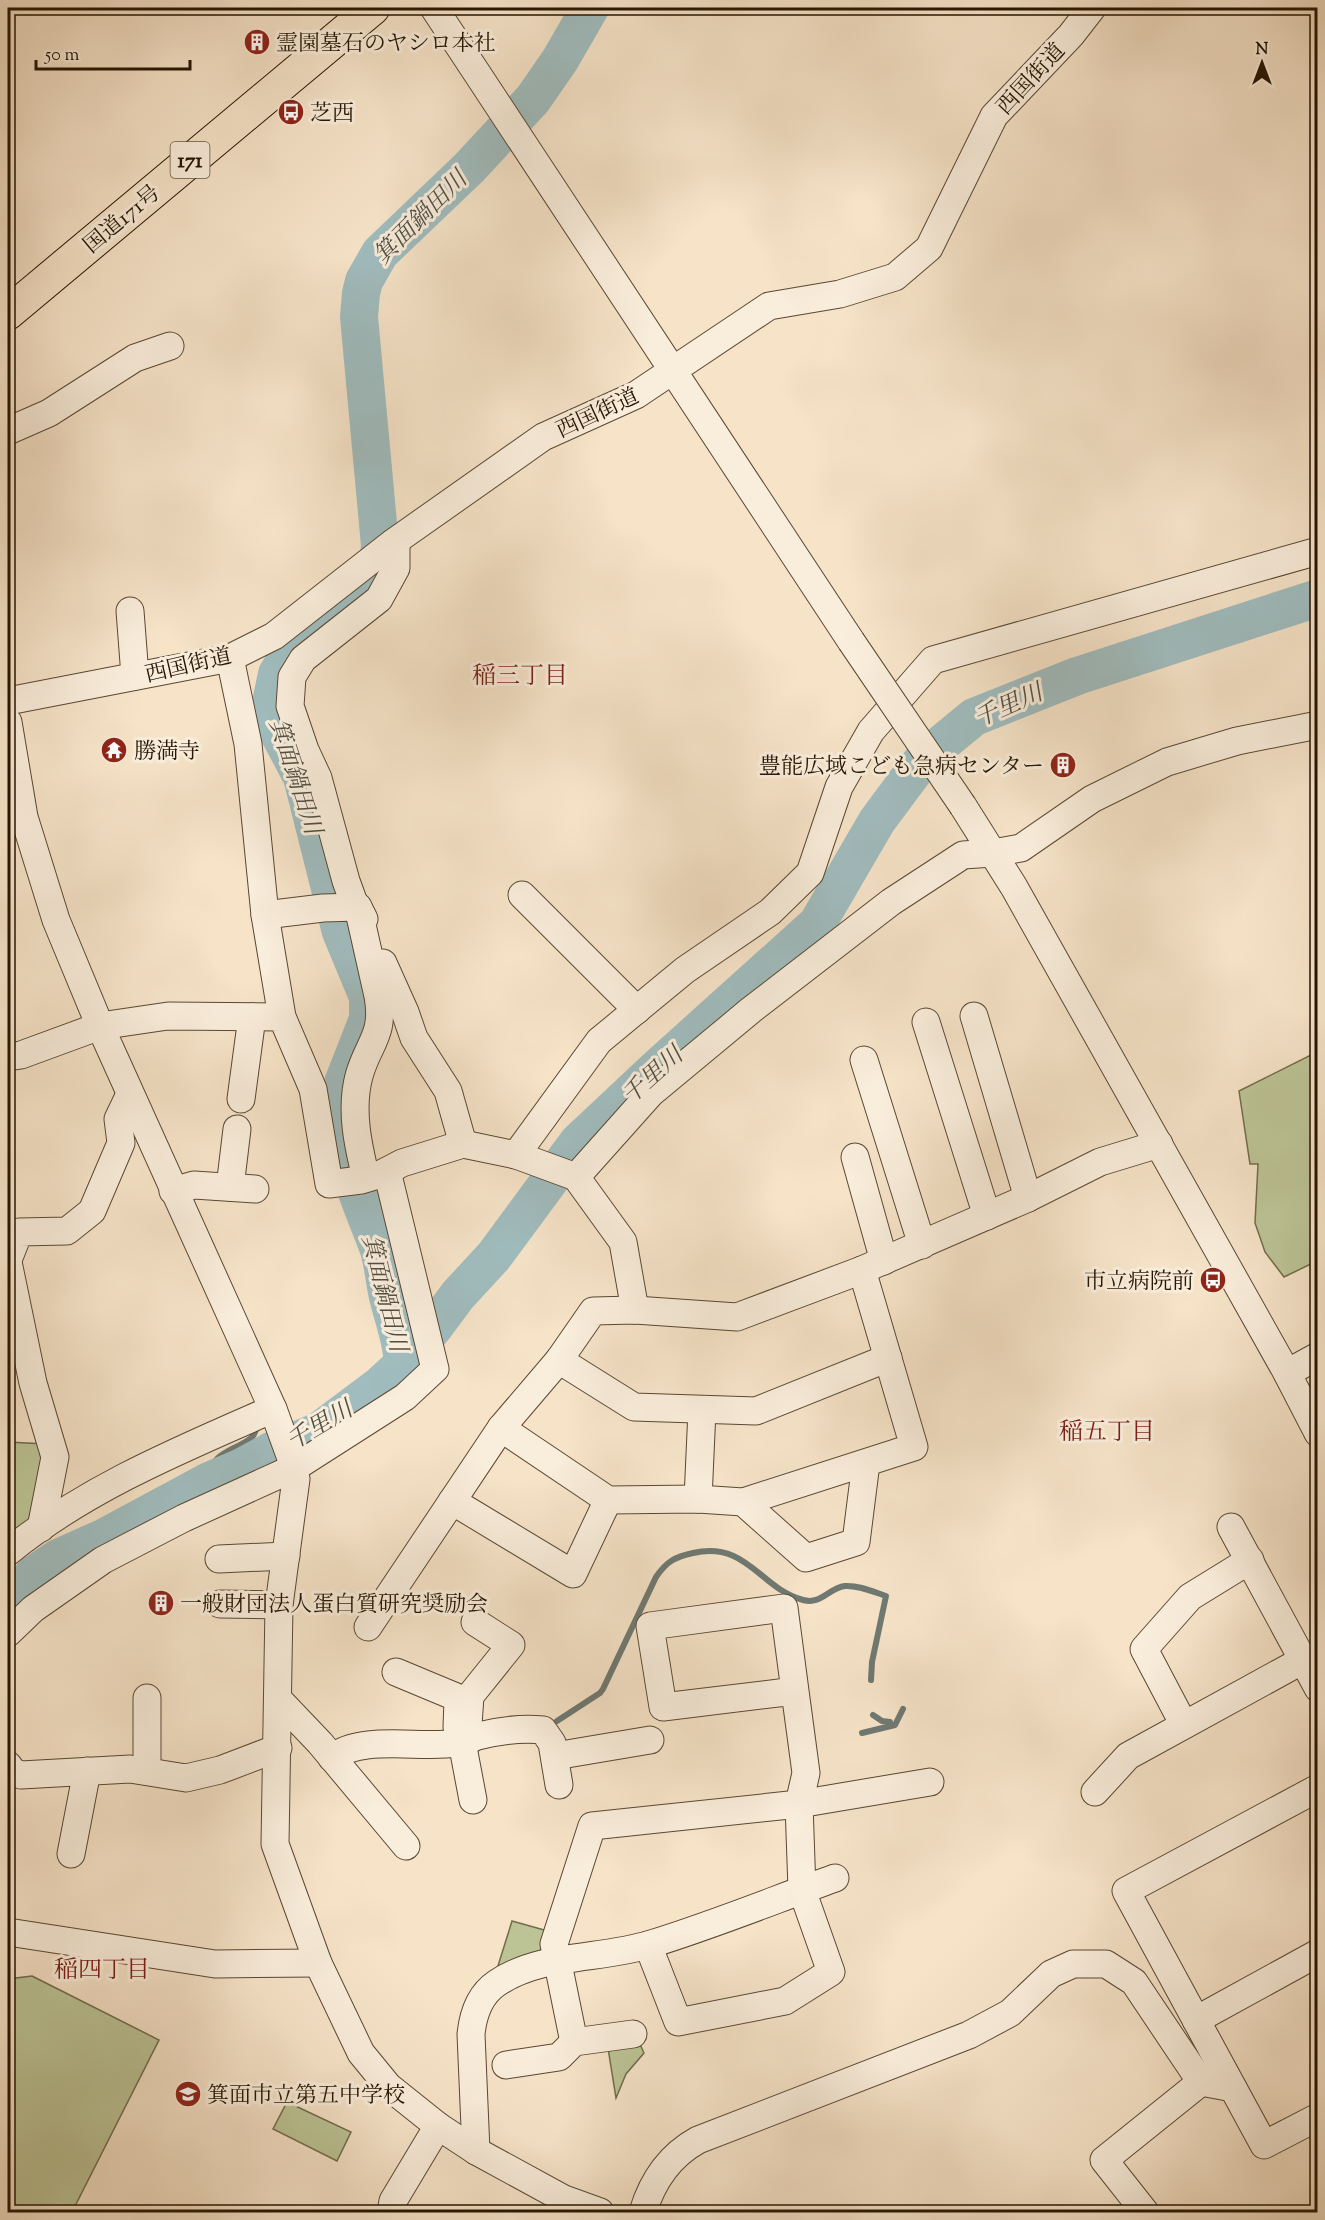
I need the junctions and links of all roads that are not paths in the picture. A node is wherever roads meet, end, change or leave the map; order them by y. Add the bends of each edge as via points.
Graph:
1 (373, 8) edge
2 (434, 8) edge
3 (1092, 8) edge
4 (8, 313) edge
5 (170, 346) dead end
6 (672, 370) junction
7 (8, 431) edge
8 (395, 541) junction
9 (1317, 551) edge
10 (130, 611) dead end
11 (230, 658) junction
12 (135, 676) junction
13 (8, 701) edge
14 (8, 722) edge
15 (1317, 725) edge
16 (993, 853) junction
17 (522, 895) dead end
18 (343, 908) junction
19 (265, 915) junction
20 (637, 1010) junction
21 (974, 1016) dead end
22 (252, 1017) junction
23 (282, 1017) junction
24 (927, 1022) dead end
25 (100, 1026) junction
26 (8, 1057) edge
27 (864, 1060) dead end
28 (130, 1094) junction
29 (241, 1099) dead end
30 (237, 1129) dead end
31 (463, 1144) junction
32 (1159, 1144) junction
33 (516, 1155) junction
34 (855, 1157) dead end
35 (576, 1177) junction
36 (363, 1178) junction
37 (173, 1191) junction
38 (1028, 1198) junction
39 (987, 1216) junction
40 (922, 1245) junction
41 (8, 1261) edge
42 (873, 1265) junction
43 (634, 1310) junction
44 (1317, 1356) edge
45 (888, 1358) junction
46 (559, 1360) junction
47 (1287, 1373) junction
48 (702, 1410) junction
49 (274, 1411) junction
50 (501, 1428) junction
51 (1317, 1433) edge
52 (866, 1463) junction
53 (293, 1464) junction
54 (698, 1499) junction
55 (608, 1500) junction
56 (452, 1501) junction
57 (743, 1502) junction
58 (1231, 1527) dead end
59 (41, 1528) junction
60 (8, 1552) edge
61 (286, 1556) junction
62 (219, 1559) dead end
63 (1250, 1560) junction
64 (220, 1604) dead end
65 (279, 1605) junction
66 (475, 1622) dead end
67 (368, 1627) dead end
68 (8, 1633) edge
69 (1303, 1659) junction
70 (396, 1672) dead end
71 (1317, 1688) edge
72 (795, 1691) junction
73 (147, 1698) dead end
74 (279, 1700) junction
75 (1184, 1725) junction
76 (650, 1740) dead end
77 (463, 1741) junction
78 (278, 1748) junction
79 (555, 1756) junction
80 (332, 1758) junction
81 (147, 1771) junction
82 (9, 1772) edge
83 (87, 1772) junction
84 (930, 1782) dead end
85 (559, 1785) dead end
86 (1317, 1788) edge
87 (1095, 1792) dead end
88 (473, 1800) dead end
89 (799, 1804) junction
90 (406, 1846) dead end
91 (72, 1854) dead end
92 (835, 1878) dead end
93 (802, 1890) junction
94 (8, 1932) edge
95 (648, 1945) junction
96 (1317, 1953) edge
97 (559, 1961) junction
98 (318, 1963) junction
99 (1196, 2020) junction
100 (633, 2034) dead end
101 (574, 2042) junction
102 (507, 2065) dead end
103 (1201, 2082) junction
104 (1233, 2088) junction
105 (1317, 2117) edge
106 (438, 2126) junction
107 (476, 2151) junction
108 (391, 2212) edge
109 (600, 2212) edge
110 (642, 2212) edge
111 (1145, 2212) edge

1 - 4 highway, 国道171号 / 171
2 - 6 street
3 - 6 street, 西国街道 via 994,116 929,248 895,277 840,294 769,306
5 - 7 street via 135,358 49,413
6 - 8 street, 西国街道 via 636,395 543,437
6 - 16 street, bridge
8 - 11 street, 西国街道 via 274,636
8 - 18 street via 396,568 379,599 303,659 292,677 290,706 318,778 354,903
9 - 20 street via 933,660 871,731 839,787 810,873 770,912 686,970
10 - 12 street
11 - 12 street, 西国街道
11 - 19 street via 249,744
12 - 13 street, 西国街道
14 - 25 street via 24,817 56,920
15 - 16 street via 1238,741 1167,762 1092,799 1021,848
16 - 32 street
16 - 35 street via 963,855 909,890 751,1010 651,1093
17 - 20 street
18 - 19 street
18 - 31 street via 405,1012 414,1038 448,1091
18 - 36 street via 380,1010 377,1036 359,1077 354,1115
19 - 23 street
20 - 33 street via 599,1041
21 - 38 street
22 - 23 street
22 - 25 street via 168,1016
22 - 29 street
23 - 36 street via 313,1089 329,1184
24 - 39 street
25 - 26 street
25 - 28 street
27 - 40 street
28 - 37 street
28 - 41 street via 118,1119 121,1143 92,1211 67,1231 19,1232
30 - 37 street via 243,1188 194,1185
31 - 33 street
31 - 36 street
32 - 38 street via 1100,1162
32 - 47 street
33 - 35 street
34 - 42 street
35 - 43 street via 623,1242
36 - 53 street via 417,1300 435,1369 405,1397
37 - 49 street
38 - 39 street
39 - 40 street
40 - 42 street
41 - 59 street via 33,1383 55,1456
42 - 43 street via 737,1317
42 - 45 street
43 - 46 street via 593,1311
44 - 47 street
45 - 48 street via 756,1411
45 - 52 street via 914,1447
46 - 48 street via 634,1407
46 - 50 street
47 - 51 street
48 - 54 street
49 - 53 street
49 - 59 street via 131,1474
50 - 55 street
50 - 56 street
52 - 57 street
52 - 57 street via 856,1542 816,1555 806,1558
53 - 61 street via 296,1479
53 - 68 street via 103,1560 33,1609
54 - 55 street
54 - 57 street
55 - 56 street via 573,1574
56 - 67 street
58 - 63 street
59 - 60 street
61 - 62 street
61 - 65 street
63 - 69 street
63 - 75 street via 1190,1597 1144,1649
64 - 65 street
65 - 74 street
66 - 77 street via 511,1645 470,1696
69 - 71 street
69 - 75 street
70 - 77 street via 456,1697
72 - 72 street via 663,1707 650,1626 784,1608
72 - 89 street via 806,1773
73 - 81 street
74 - 78 street
74 - 80 street
75 - 87 street via 1128,1756
76 - 79 street
77 - 79 street via 477,1736 543,1730
77 - 80 street via 354,1748
77 - 88 street
78 - 81 street via 186,1778
78 - 98 street via 275,1844
79 - 85 street
80 - 90 street
81 - 83 street
82 - 83 street
83 - 91 street
84 - 89 street
86 - 99 street via 1126,1891
89 - 93 street
89 - 97 street via 592,1826 554,1944
92 - 93 street
93 - 95 street
93 - 95 street via 831,1972 785,2001 678,2022
94 - 98 street via 215,1964
95 - 97 street
96 - 99 street
97 - 101 street
97 - 107 street via 520,1971 495,1984 479,2002 471,2034
98 - 106 street via 361,2053 388,2086
99 - 104 street
100 - 101 street
101 - 102 street via 559,2056
103 - 104 street
103 - 110 street via 1134,1982 1106,1964 1073,1964 1051,1974 1010,2013 969,2035 683,2148 661,2172
103 - 111 street via 1096,2167
104 - 105 street via 1264,2145
106 - 107 street
106 - 108 street via 393,2201
107 - 109 street via 564,2199

